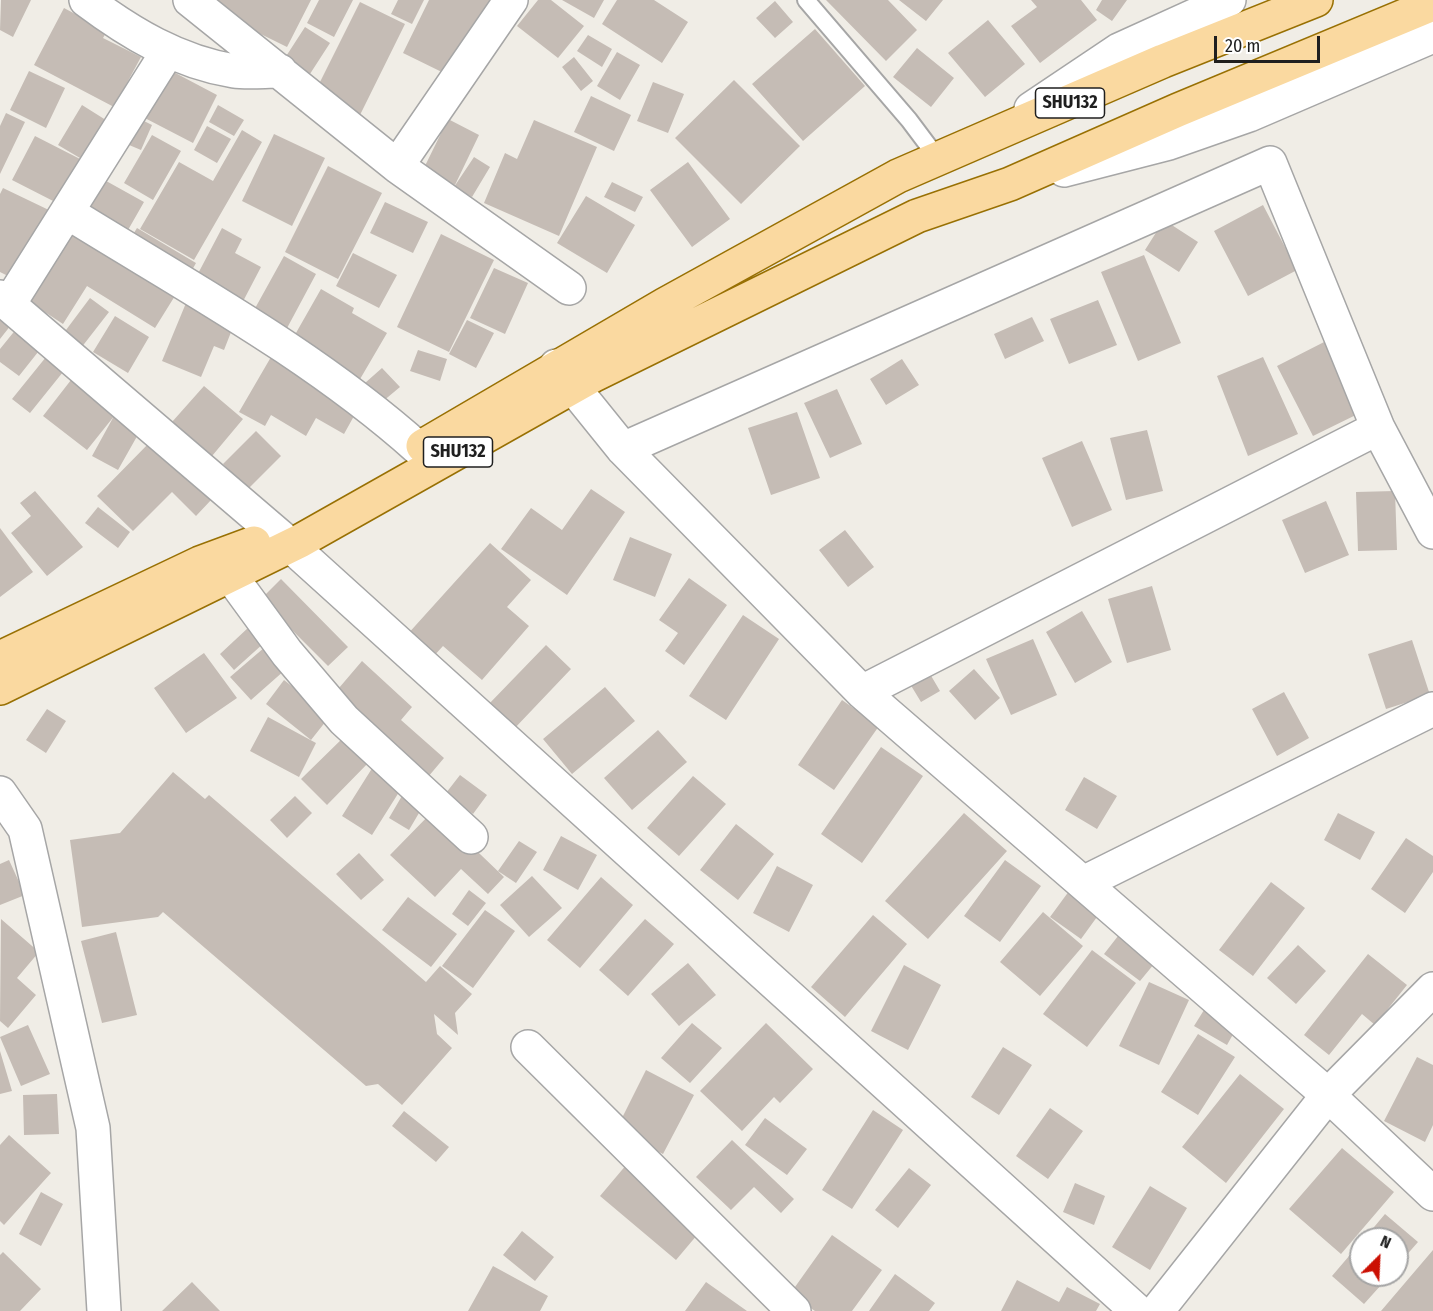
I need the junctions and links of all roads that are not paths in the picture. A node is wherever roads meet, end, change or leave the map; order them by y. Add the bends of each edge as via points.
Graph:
1 (190, 0) edge
2 (511, 0) edge
3 (806, 0) edge
4 (1229, 0) edge
5 (1317, 0) edge
6 (89, 1) edge
7 (1433, 4) edge
8 (1433, 36) edge
9 (168, 51) junction
10 (280, 71) junction
11 (1249, 115) junction
12 (977, 144) junction
13 (939, 160) junction
14 (1270, 163) junction
15 (397, 166) junction
16 (1010, 184) junction
17 (67, 212) junction
18 (569, 288) dead end
19 (5, 300) edge
20 (565, 377) junction
21 (1378, 428) junction
22 (419, 448) junction
23 (623, 448) junction
24 (1433, 531) edge
25 (284, 540) junction
26 (230, 576) junction
27 (0, 658) edge
28 (0, 688) edge
29 (862, 692) junction
30 (1433, 709) edge
31 (0, 793) edge
32 (471, 837) dead end
33 (1083, 883) junction
34 (1433, 989) edge
35 (528, 1047) dead end
36 (1328, 1095) junction
37 (1433, 1194) edge
38 (105, 1310) edge
39 (794, 1311) edge
40 (1137, 1311) edge
41 (1157, 1311) edge

1 - 10 street
2 - 15 street
3 - 13 lane
4 - 12 street via 1119,50
5 - 12 main road, SHU132
6 - 9 street via 132,33
7 - 16 main road, SHU132
8 - 11 street
9 - 10 street via 235,71
9 - 17 street
10 - 15 street
11 - 14 street
11 - 16 street via 1169,143
12 - 13 main road, SHU132
13 - 20 main road, SHU132 via 898,176
14 - 21 street
14 - 23 street
15 - 18 street
16 - 20 main road, SHU132 via 917,216
17 - 19 street
17 - 22 street via 314,368 384,417
19 - 25 street
20 - 22 main road, SHU132
20 - 23 street
20 - 25 main road, SHU132
21 - 24 street
21 - 29 street
22 - 25 main road, SHU132
23 - 29 street
25 - 26 main road, SHU132
25 - 27 main road, SHU132 via 200,563
25 - 40 street
26 - 28 main road, SHU132
26 - 32 street via 286,653 344,720
29 - 33 street
30 - 33 street
31 - 38 street via 25,829 93,1128
33 - 36 street
34 - 36 street
35 - 39 street
36 - 37 street
36 - 41 street

